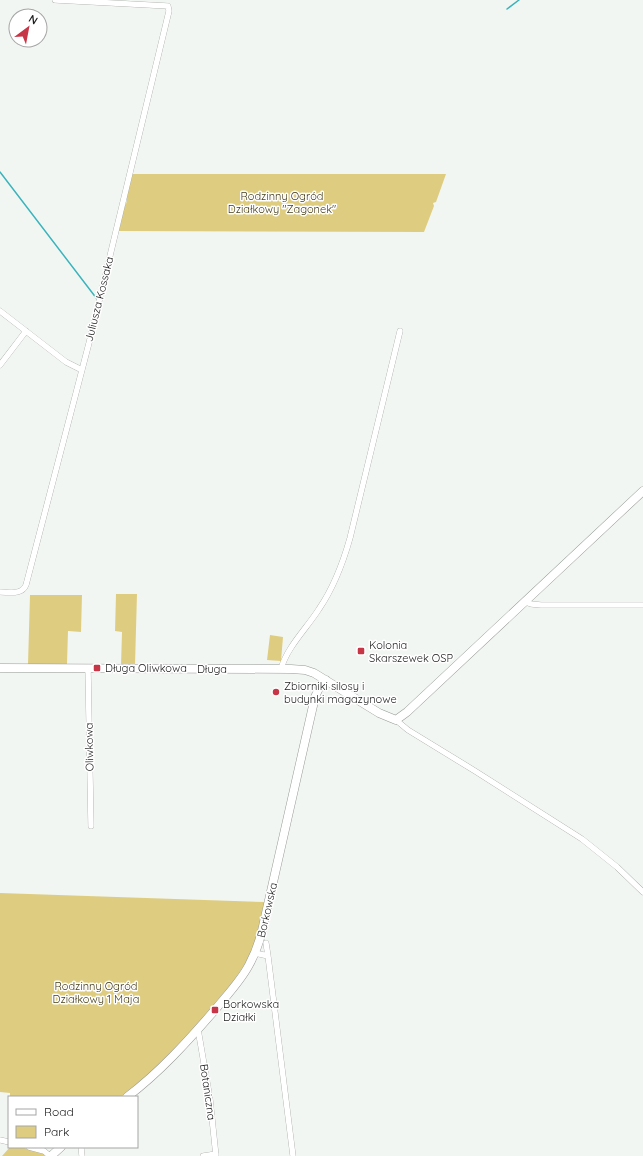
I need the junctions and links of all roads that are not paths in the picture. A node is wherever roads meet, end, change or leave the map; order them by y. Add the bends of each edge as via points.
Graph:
1 (55, 0) edge
2 (0, 311) edge
3 (26, 331) junction
4 (400, 331) dead end
5 (0, 364) edge
6 (82, 370) junction
7 (643, 491) edge
8 (0, 592) edge
9 (525, 602) junction
10 (643, 605) edge
11 (0, 668) edge
12 (88, 668) junction
13 (280, 669) junction
14 (326, 680) junction
15 (396, 720) junction
16 (91, 826) dead end
17 (643, 892) edge
18 (266, 943) dead end
19 (255, 953) junction
20 (268, 956) junction
21 (198, 1029) junction
22 (128, 1096) edge
23 (33, 1148) edge
24 (60, 1148) edge
25 (216, 1155) edge
26 (51, 1156) edge
27 (203, 1156) edge
28 (293, 1156) edge

1 - 6 street, Juliusza Kossaka via 168,6 169,15
2 - 3 street
3 - 5 street
3 - 6 street via 66,362
4 - 13 street via 341,566 320,609 293,645
6 - 8 street, Juliusza Kossaka via 26,585 18,592
7 - 9 street
9 - 10 street via 541,605
9 - 15 street
11 - 12 street, Długa
12 - 13 street, Długa
12 - 16 street, Oliwkowa
13 - 14 street, Długa via 310,671
14 - 15 street, Długa via 379,713
14 - 19 street, Borkowska via 316,697
15 - 17 street via 582,839
18 - 20 street
19 - 20 street
19 - 21 street, Borkowska via 243,975
20 - 28 street
21 - 22 street, Borkowska via 163,1067
21 - 25 street, Botaniczna
23 - 26 street
24 - 26 street
25 - 27 street

